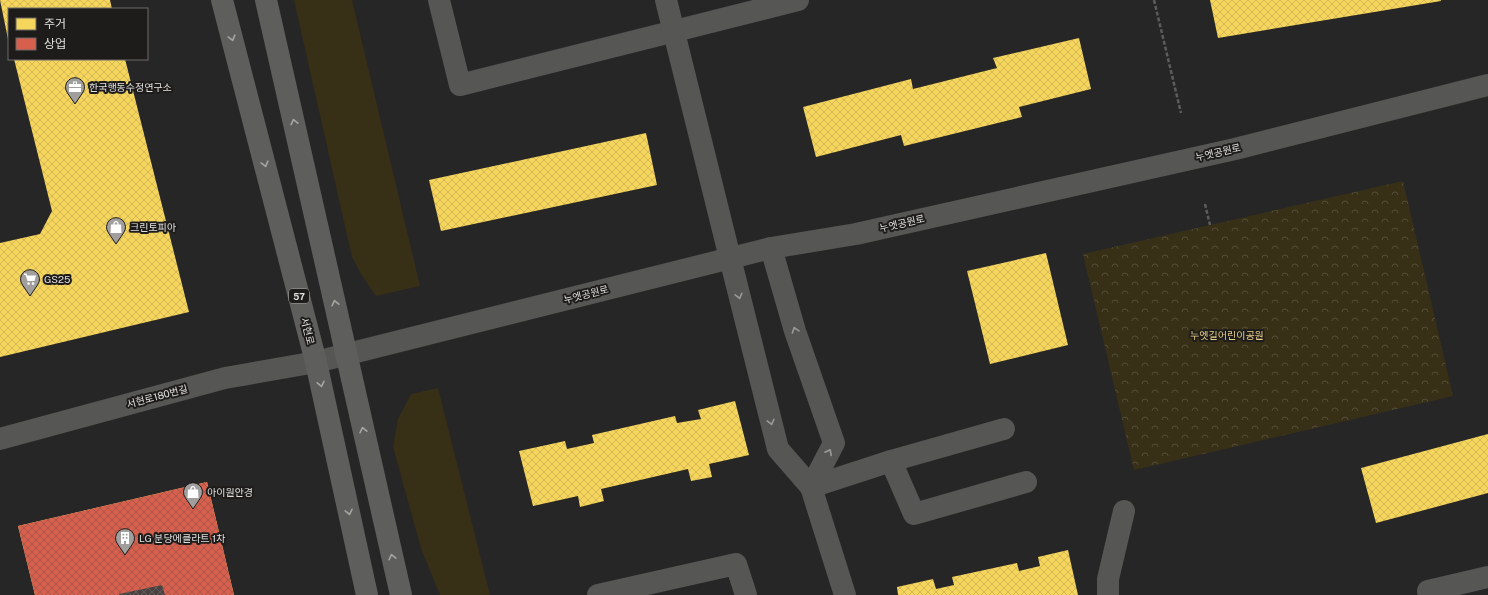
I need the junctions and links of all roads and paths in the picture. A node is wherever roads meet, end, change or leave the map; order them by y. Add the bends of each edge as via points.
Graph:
1 (222, 0) edge
2 (266, 0) edge
3 (439, 0) edge
4 (666, 0) edge
5 (798, 0) edge
6 (1154, 0) edge
7 (674, 32) junction
8 (1488, 85) edge
9 (1181, 113) dead end
10 (1206, 204) dead end
11 (1210, 225) dead end
12 (771, 248) junction
13 (730, 258) junction
14 (347, 354) junction
15 (316, 362) junction
16 (1004, 429) dead end
17 (0, 439) edge
18 (891, 461) junction
19 (1026, 482) dead end
20 (811, 487) junction
21 (1124, 511) dead end
22 (1488, 577) edge
23 (367, 595) edge
24 (401, 595) edge
25 (598, 595) edge
26 (746, 595) edge
27 (845, 595) edge
28 (1108, 595) edge
29 (1429, 595) edge

1 -> 15 main road, 서현로 / 57
14 -> 2 main road
3 - 7 street via 460,84
4 - 7 street
5 - 7 street
6 - 9 path
7 - 13 street
8 - 12 street, 누엣공원로 via 1228,150 856,234
10 - 11 path
12 - 13 street, 누엣공원로
20 -> 12 street via 834,443 795,332
13 - 14 street, 누엣공원로
13 -> 20 street via 778,449
14 - 15 street, 누엣공원로
24 -> 14 main road
15 - 17 street, 서현로180번길 via 225,378
15 -> 23 main road, 서현로 / 57
16 - 18 street
18 - 19 street via 914,514
18 - 20 street
20 - 27 street
21 - 28 street via 1108,579
22 - 29 street via 1428,591
25 - 26 street via 736,564

